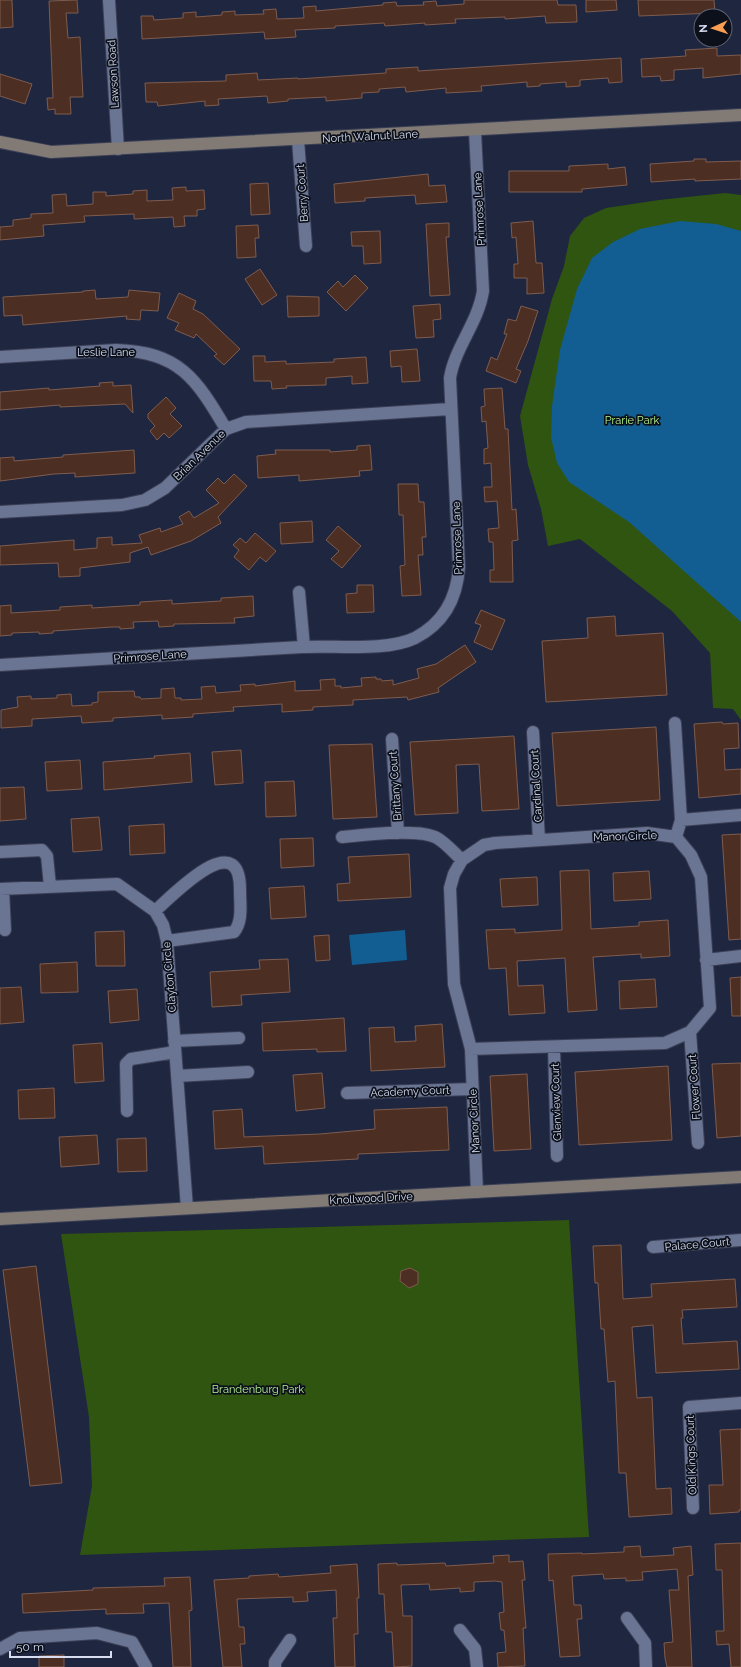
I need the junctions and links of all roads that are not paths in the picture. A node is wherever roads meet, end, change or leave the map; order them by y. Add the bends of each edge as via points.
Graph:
1 (109, 0) edge
2 (741, 116) edge
3 (475, 131) junction
4 (298, 140) junction
5 (0, 142) edge
6 (118, 148) junction
7 (306, 246) dead end
8 (0, 357) edge
9 (450, 409) junction
10 (226, 429) junction
11 (0, 512) edge
12 (299, 592) dead end
13 (304, 647) junction
14 (0, 666) edge
15 (675, 723) dead end
16 (533, 732) dead end
17 (392, 739) dead end
18 (741, 816) edge
19 (681, 820) junction
20 (398, 833) junction
21 (342, 837) dead end
22 (676, 837) junction
23 (539, 840) junction
24 (0, 852) edge
25 (462, 860) junction
26 (50, 886) junction
27 (1, 889) edge
28 (155, 911) junction
29 (6, 930) dead end
30 (167, 941) junction
31 (741, 956) edge
32 (706, 960) junction
33 (690, 1032) junction
34 (239, 1038) dead end
35 (174, 1047) junction
36 (554, 1047) junction
37 (471, 1049) junction
38 (248, 1072) dead end
39 (177, 1076) junction
40 (472, 1089) junction
41 (347, 1093) dead end
42 (127, 1111) dead end
43 (698, 1143) dead end
44 (557, 1156) dead end
45 (741, 1177) edge
46 (477, 1192) junction
47 (187, 1208) junction
48 (0, 1219) edge
49 (741, 1240) edge
50 (653, 1247) dead end
51 (741, 1403) edge
52 (693, 1508) dead end
53 (627, 1618) dead end
54 (460, 1630) dead end
55 (290, 1640) dead end
56 (0, 1649) edge
57 (146, 1667) edge
58 (275, 1667) edge
59 (477, 1667) edge
60 (646, 1667) edge

1 - 6 street, Lawson Road
2 - 3 street, North Walnut Lane
3 - 4 street, North Walnut Lane
3 - 9 street, Primrose Lane via 482,291 476,317 451,372
4 - 6 street, North Walnut Lane
4 - 7 street, Berry Court
5 - 6 street, North Walnut Lane via 51,152
8 - 10 street, Leslie Lane via 116,350 159,357 176,365 199,385
9 - 10 street, Brian Avenue via 260,420
9 - 13 street, Primrose Lane via 459,567 456,590 444,615 415,638 395,644
10 - 11 street, Brian Avenue via 165,488 145,500 122,506
12 - 13 street
13 - 14 street, Primrose Lane
15 - 19 street
16 - 23 street, Cardinal Court
17 - 20 street, Brittany Court
18 - 19 street
19 - 22 street
20 - 21 street
20 - 25 street via 428,834 437,838
22 - 23 street, Manor Circle via 647,833
22 - 32 street via 691,855 701,877
23 - 25 street, Manor Circle via 484,845
24 - 26 street via 42,850 47,856
25 - 37 street, Manor Circle via 450,888 450,903 454,984
26 - 27 street, Clayton Circle
26 - 28 street, Clayton Circle via 118,884
27 - 29 street
28 - 30 street, Clayton Circle via 163,925
28 - 30 street via 202,869 218,863 232,864 237,869 240,882 240,925 234,932
30 - 35 street, Clayton Circle
31 - 32 street
32 - 33 street via 710,1008
33 - 36 street via 666,1043
33 - 43 street, Flower Court
34 - 35 street
35 - 39 street, Clayton Circle
35 - 42 street via 131,1059 126,1064
36 - 37 street
36 - 44 street, Glenview Court
37 - 40 street, Manor Circle
38 - 39 street
39 - 47 street, Clayton Circle
40 - 41 street, Academy Court
40 - 46 street, Manor Circle
45 - 46 street, Knollwood Drive
46 - 47 street, Knollwood Drive
47 - 48 street, Knollwood Drive
49 - 50 street, Palace Court
51 - 52 street, Old Kings Court via 689,1407
53 - 60 street via 645,1643
54 - 59 street via 475,1649
55 - 58 street via 275,1662
56 - 57 street via 20,1638 96,1634 132,1642

